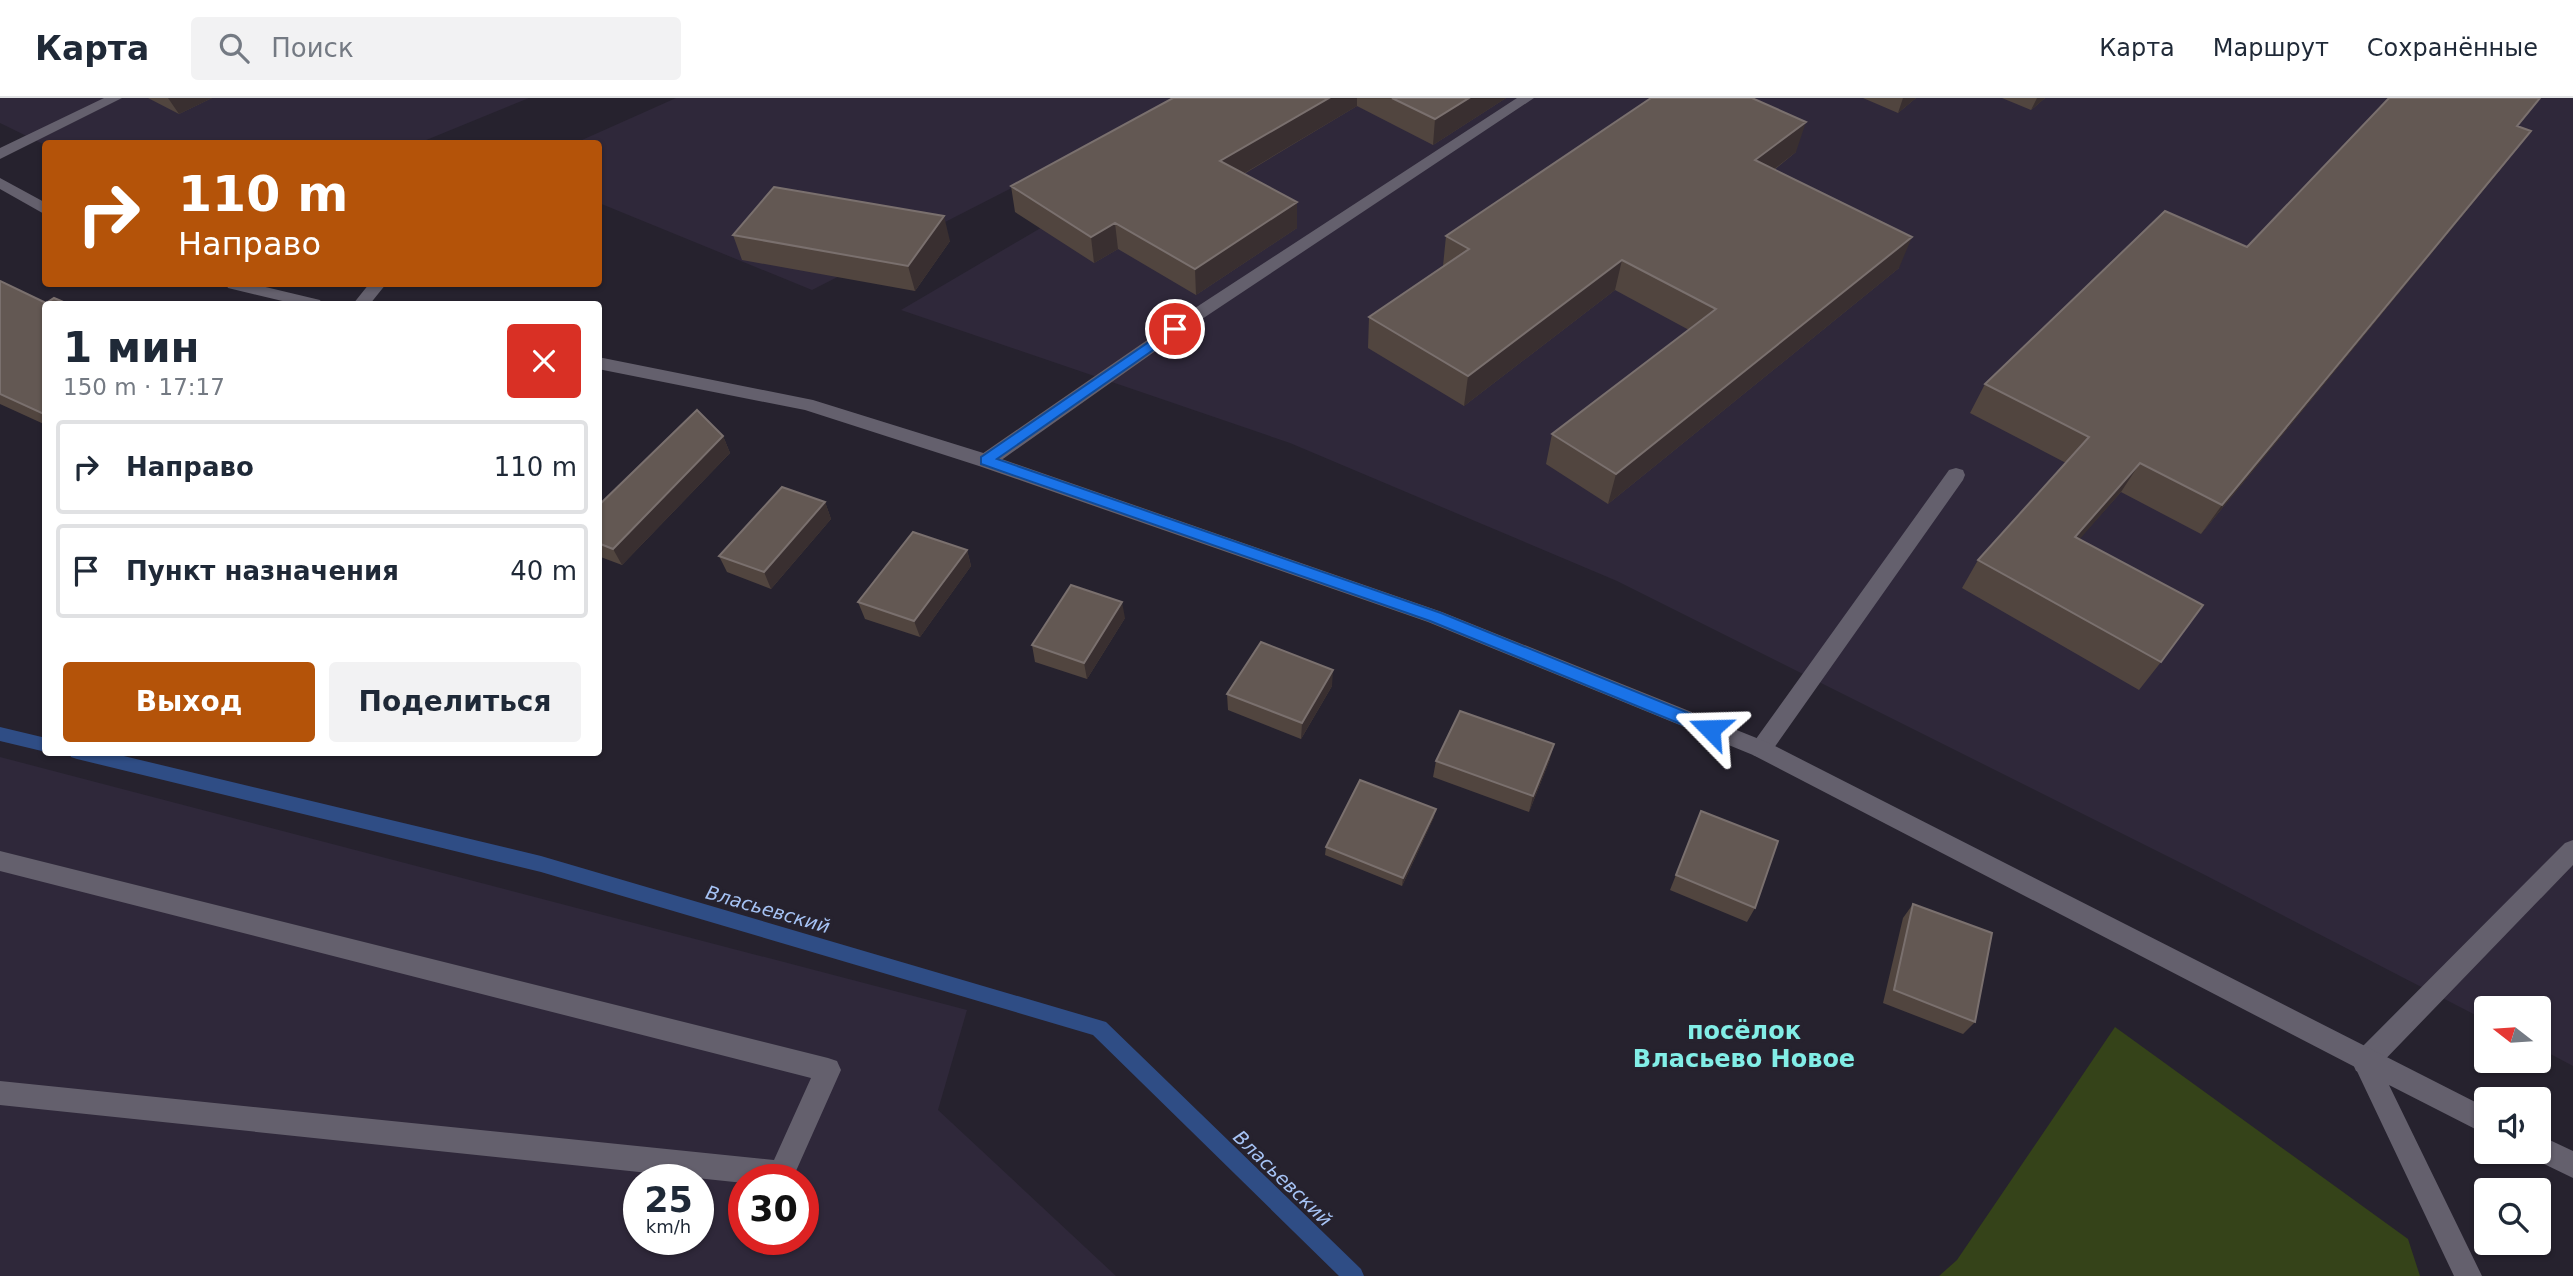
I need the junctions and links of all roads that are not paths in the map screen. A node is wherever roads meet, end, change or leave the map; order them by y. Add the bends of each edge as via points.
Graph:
1 (115, 98) edge
2 (1527, 98) edge
3 (0, 154) edge
4 (0, 183) edge
5 (42, 208) edge
6 (246, 287) edge
7 (375, 287) edge
8 (302, 301) edge
9 (364, 301) edge
10 (602, 364) edge
11 (986, 461) junction
12 (1956, 475) dead end
13 (1760, 749) junction
14 (2573, 850) edge
15 (0, 861) edge
16 (2365, 1062) junction
17 (0, 1093) edge
18 (2474, 1116) edge
19 (2551, 1154) edge
20 (2573, 1165) edge
21 (2468, 1276) edge

1 - 3 street
2 - 11 street via 1175,329
4 - 5 street
6 - 8 street
7 - 9 street
10 - 11 street via 807,404
11 - 13 street via 1435,617
12 - 13 street
13 - 16 street
14 - 16 street
15 - 17 street via 828,1070 781,1174
16 - 18 street
16 - 21 street
19 - 20 street

